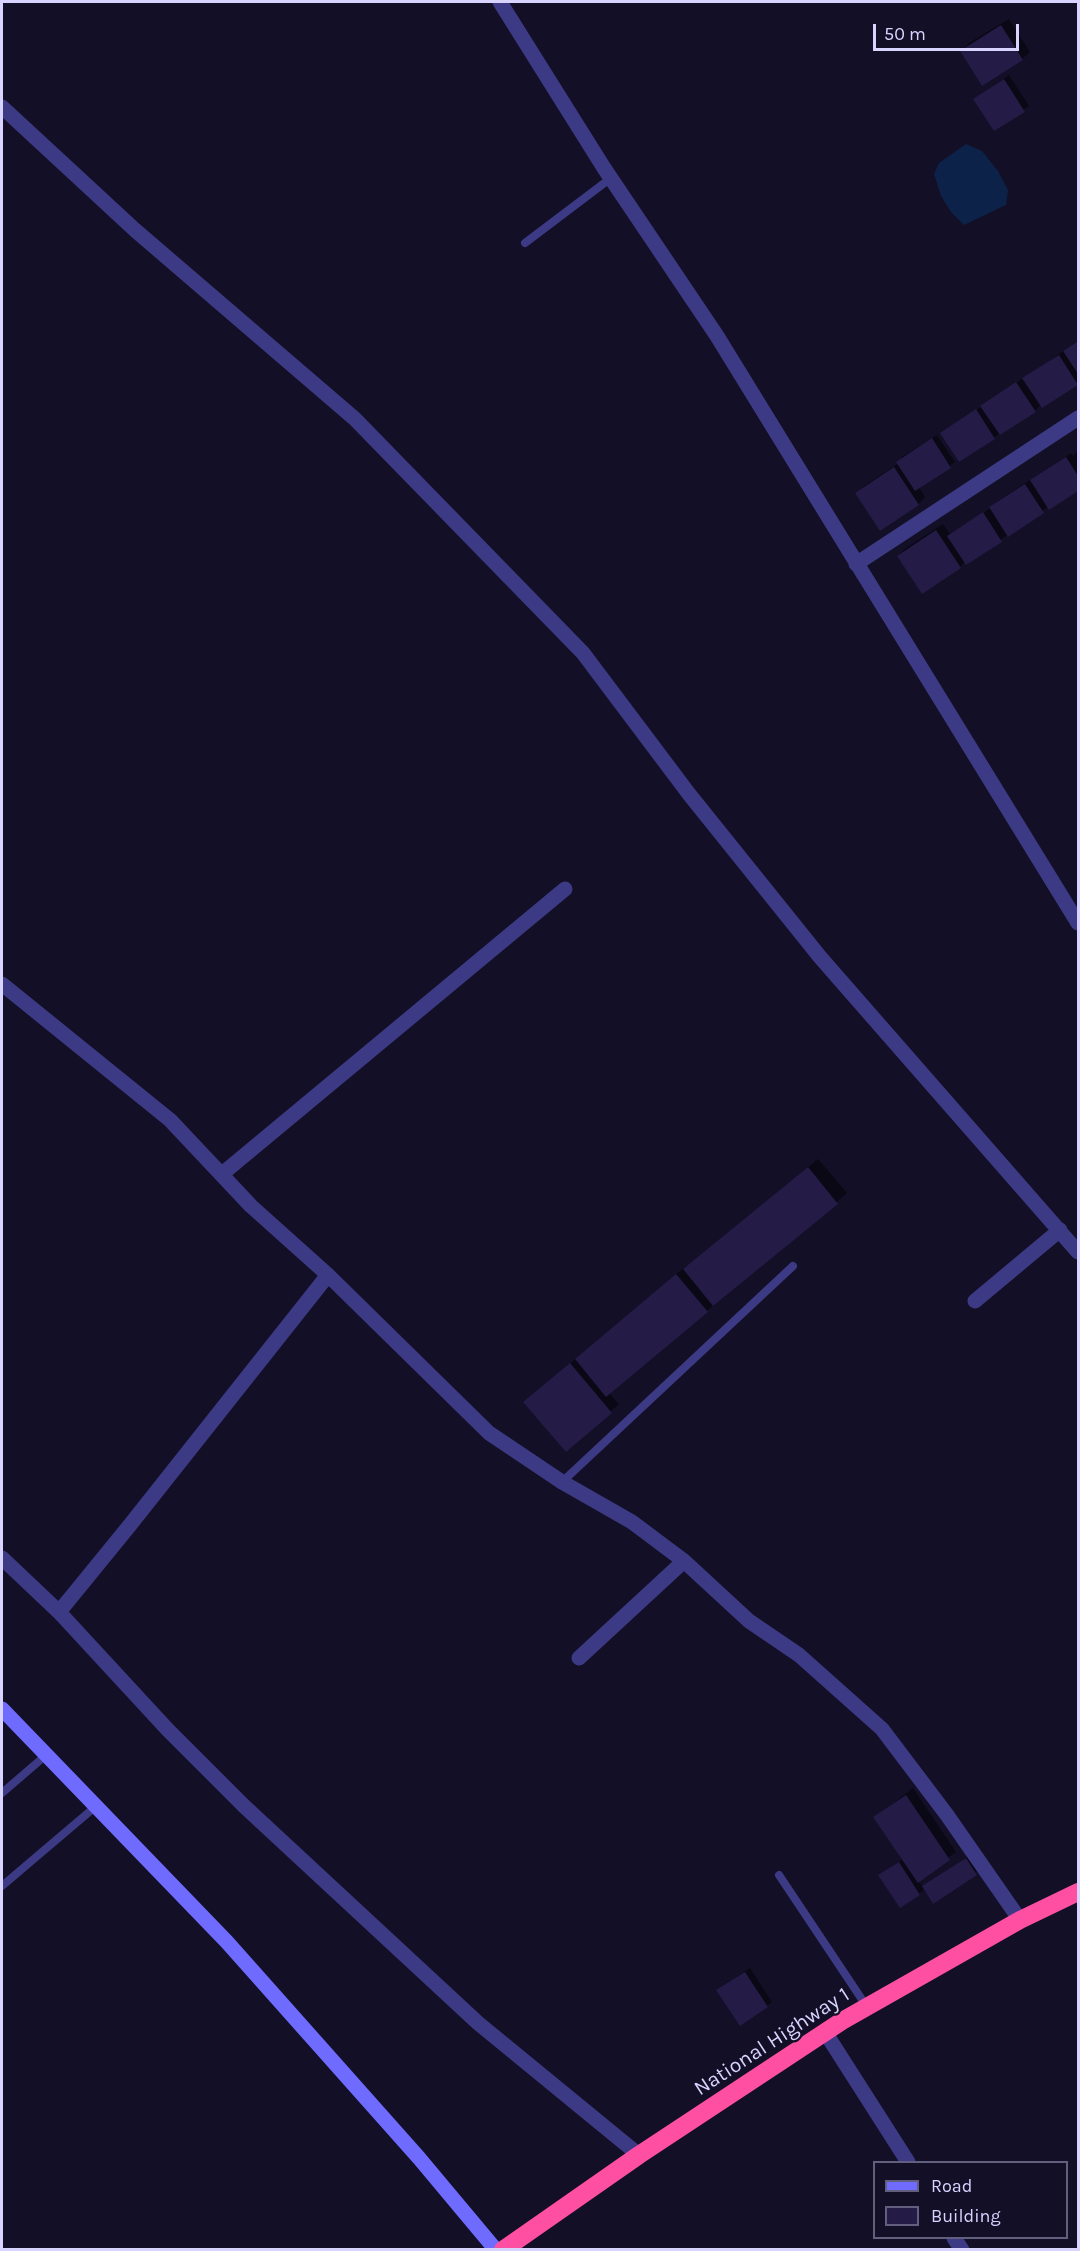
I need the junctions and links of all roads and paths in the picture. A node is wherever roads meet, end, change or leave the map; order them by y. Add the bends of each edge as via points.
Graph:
1 (500, 2) edge
2 (2, 107) edge
3 (611, 177) junction
4 (525, 243) dead end
5 (1078, 418) edge
6 (856, 564) junction
7 (565, 889) dead end
8 (1078, 923) edge
9 (2, 984) edge
10 (222, 1174) junction
11 (1060, 1230) junction
12 (1078, 1252) edge
13 (793, 1266) dead end
14 (328, 1275) junction
15 (975, 1301) dead end
16 (562, 1482) junction
17 (2, 1558) edge
18 (684, 1561) junction
19 (59, 1612) junction
20 (579, 1658) dead end
21 (2, 1709) edge
22 (45, 1756) junction
23 (2, 1793) edge
24 (95, 1807) junction
25 (779, 1875) dead end
26 (2, 1886) edge
27 (1078, 1892) edge
28 (1020, 1920) junction
29 (867, 2007) junction
30 (825, 2032) junction
31 (639, 2155) junction
32 (907, 2161) edge
33 (496, 2250) edge
34 (503, 2250) edge

1 - 3 street
2 - 11 street via 135,230 355,418 583,653 689,794 820,957
3 - 4 lane
3 - 6 street via 717,336
5 - 6 street
6 - 8 street
7 - 10 street
9 - 10 street via 170,1120
10 - 14 street
11 - 12 street
11 - 15 street
13 - 16 lane
14 - 16 street via 489,1433
14 - 19 street
16 - 18 street via 632,1522
17 - 19 street
18 - 20 street
18 - 28 street via 882,1729
19 - 31 street via 244,1806 478,2023
21 - 22 street
22 - 23 lane
22 - 24 street
24 - 26 lane
24 - 33 street via 227,1942
25 - 29 lane
27 - 28 highway, National Highway 1
28 - 29 highway, National Highway 1
29 - 30 highway, National Highway 1
30 - 31 highway, National Highway 1
30 - 32 street
31 - 34 highway, National Highway 1

